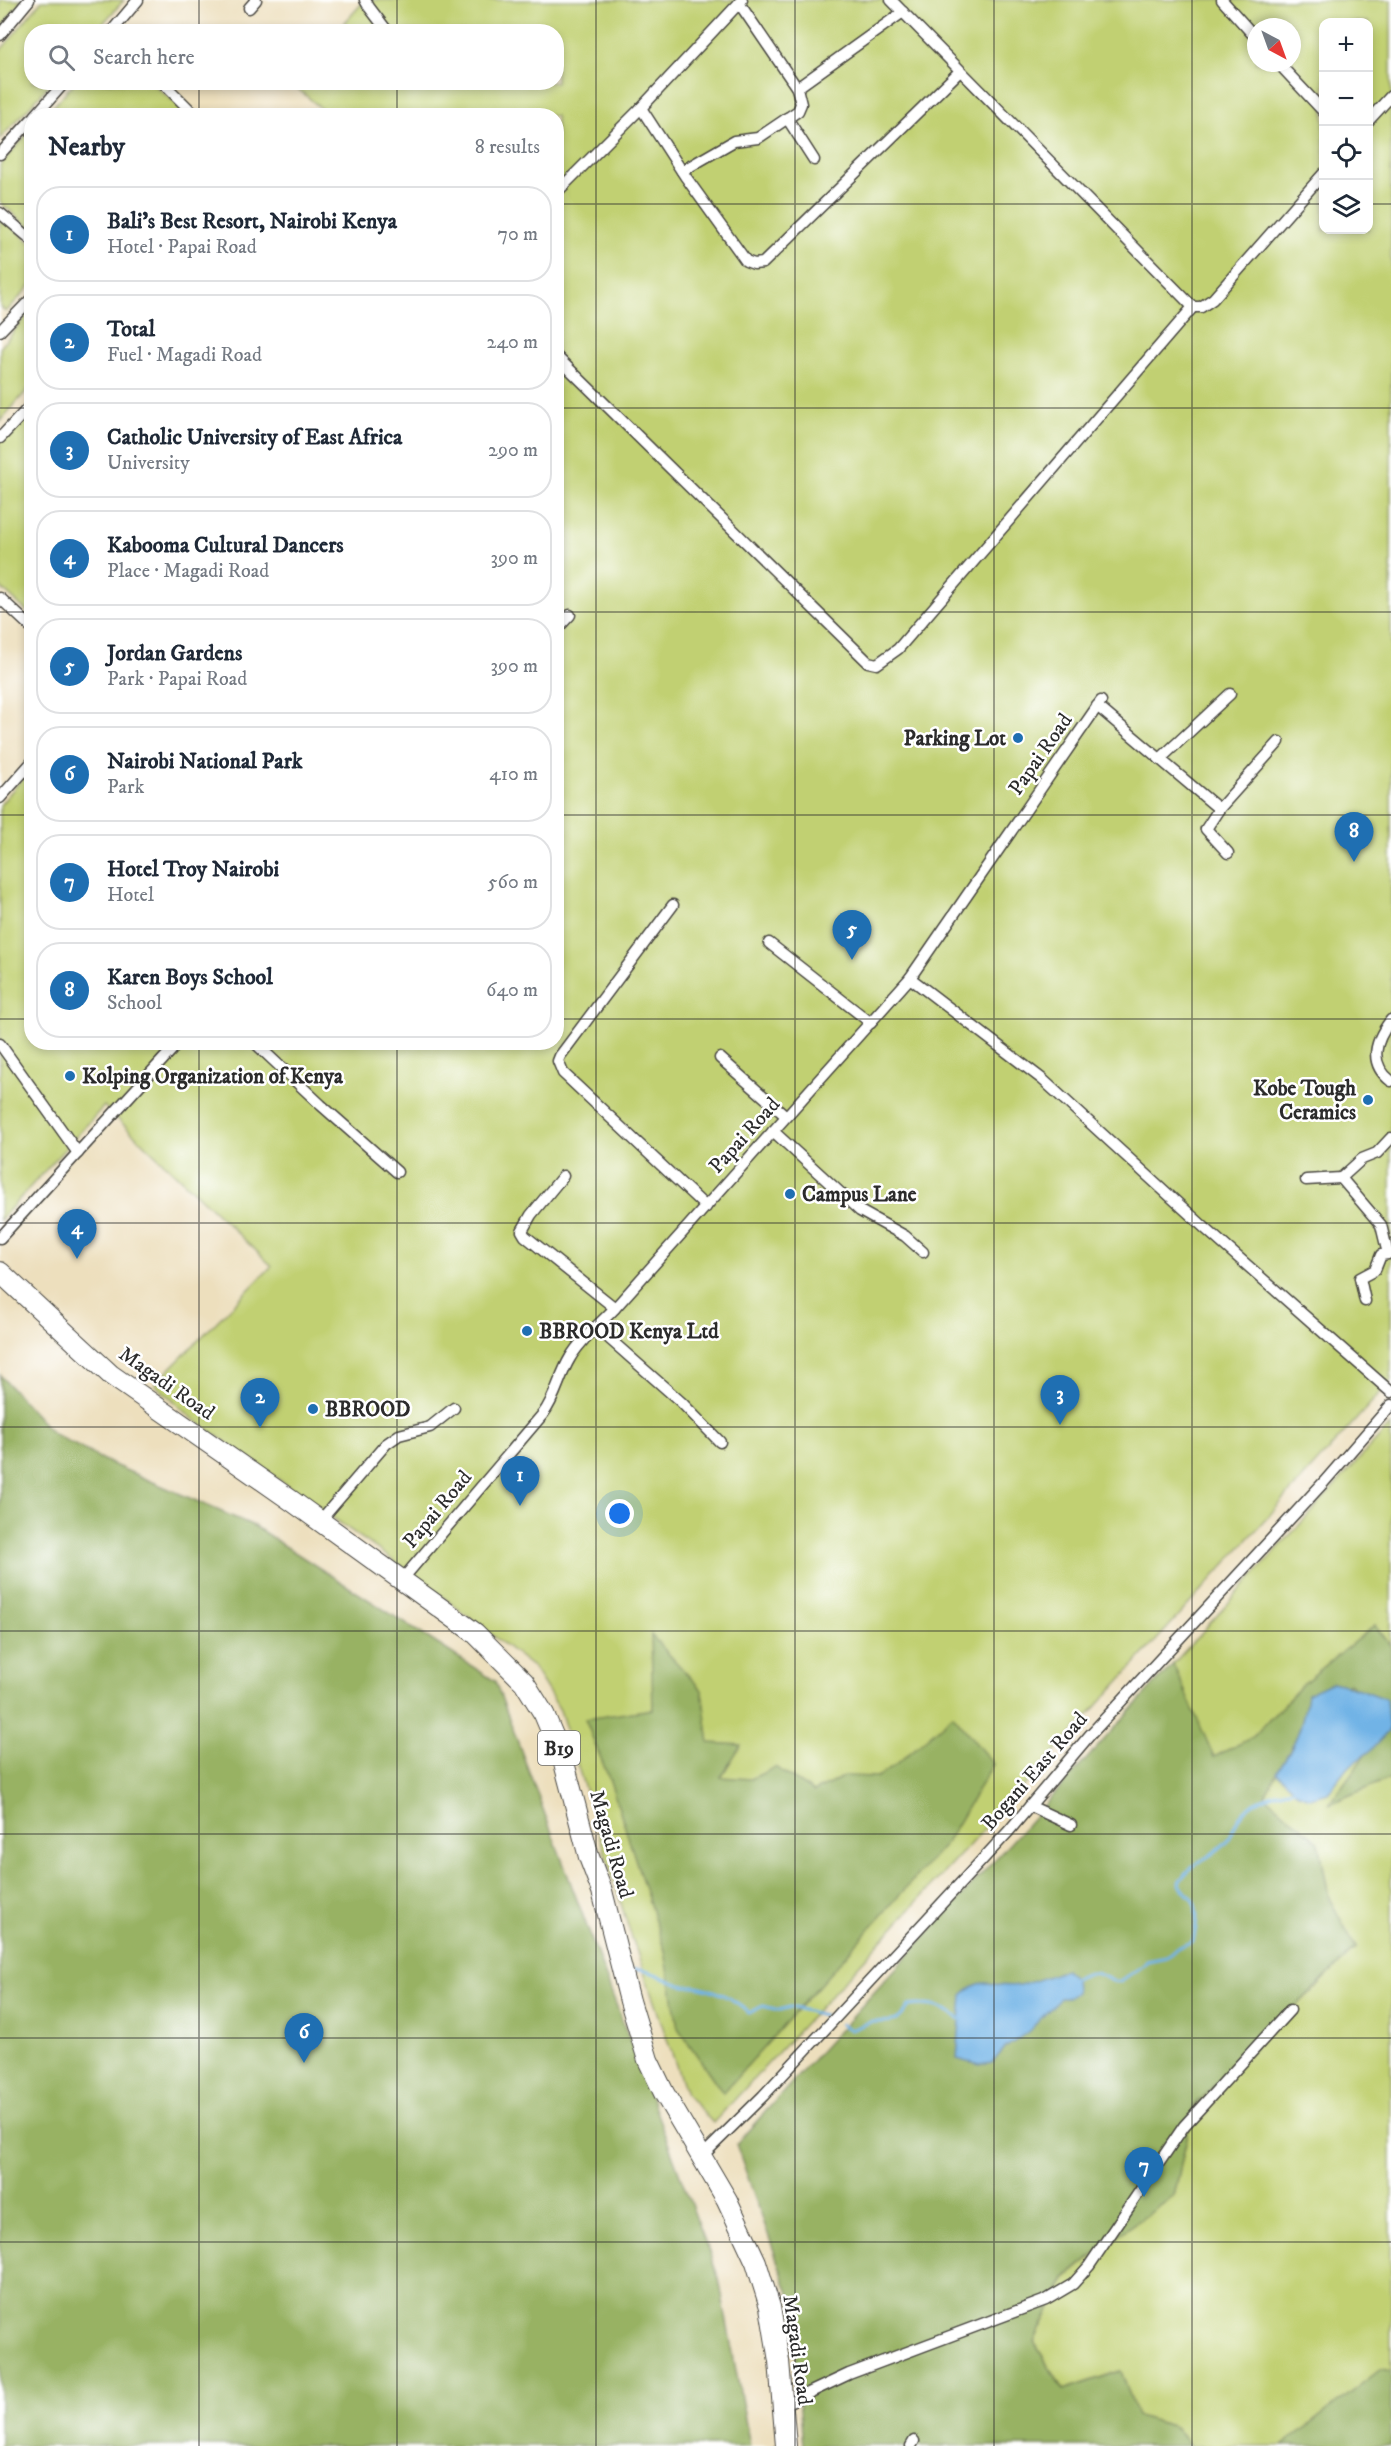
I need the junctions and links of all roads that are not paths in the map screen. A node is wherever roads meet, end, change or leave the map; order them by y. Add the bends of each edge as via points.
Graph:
1 (29, 0) edge
2 (138, 0) edge
3 (366, 0) edge
4 (891, 0) edge
5 (1222, 0) edge
6 (740, 1) edge
7 (903, 12) junction
8 (118, 24) edge
9 (382, 24) edge
10 (1247, 28) edge
11 (0, 34) edge
12 (960, 71) junction
13 (1286, 72) edge
14 (797, 88) junction
15 (58, 90) edge
16 (170, 90) edge
17 (1391, 96) edge
18 (42, 108) edge
19 (188, 108) edge
20 (641, 108) junction
21 (1319, 108) edge
22 (1373, 116) edge
23 (787, 118) junction
24 (24, 128) edge
25 (0, 154) edge
26 (814, 160) dead end
27 (682, 171) junction
28 (1319, 177) edge
29 (564, 186) edge
30 (0, 213) edge
31 (24, 233) edge
32 (24, 305) edge
33 (1193, 307) junction
34 (2, 324) edge
35 (564, 364) edge
36 (24, 412) edge
37 (0, 438) edge
38 (0, 598) edge
39 (570, 615) dead end
40 (24, 620) edge
41 (564, 621) edge
42 (1230, 694) dead end
43 (1280, 742) dead end
44 (1160, 759) junction
45 (24, 771) edge
46 (0, 798) edge
47 (1219, 809) junction
48 (1228, 853) dead end
49 (673, 905) dead end
50 (769, 943) dead end
51 (910, 978) junction
52 (1391, 1020) edge
53 (871, 1023) junction
54 (0, 1044) edge
55 (172, 1050) edge
56 (263, 1050) edge
57 (720, 1058) dead end
58 (1391, 1081) edge
59 (786, 1116) junction
60 (772, 1131) junction
61 (1391, 1138) edge
62 (78, 1153) junction
63 (397, 1172) dead end
64 (563, 1176) dead end
65 (1341, 1178) junction
66 (1306, 1180) dead end
67 (706, 1207) junction
68 (0, 1238) edge
69 (923, 1252) dead end
70 (0, 1272) edge
71 (1365, 1301) dead end
72 (615, 1308) junction
73 (596, 1327) junction
74 (1391, 1392) edge
75 (1391, 1405) edge
76 (454, 1408) dead end
77 (720, 1442) dead end
78 (320, 1521) junction
79 (400, 1581) junction
80 (1030, 1806) junction
81 (1071, 1825) dead end
82 (1290, 2010) dead end
83 (701, 2157) junction
84 (783, 2405) junction
85 (786, 2446) edge

1 - 11 street
2 - 8 street
3 - 9 street
4 - 7 street
5 - 10 street
6 - 14 street
6 - 20 street
7 - 12 street
7 - 14 street
12 - 27 street via 763,263 746,261
12 - 33 street
13 - 21 street
14 - 23 street via 801,104
15 - 18 street
16 - 19 street
17 - 22 street
20 - 27 street
20 - 29 street
23 - 26 street
23 - 27 street via 758,138 734,141
24 - 25 street
28 - 33 street via 1214,299
30 - 31 street
32 - 34 street
33 - 35 street via 898,649 877,664 868,662
36 - 37 street
38 - 40 street
39 - 41 street
42 - 44 street
43 - 47 street
44 - 47 street
44 - 51 street, Papai Road via 1099,703
45 - 46 street
47 - 48 street via 1206,829
49 - 67 street via 558,1061 563,1073
50 - 53 street
51 - 53 street, Papai Road
51 - 74 street via 1042,1079
52 - 58 street via 1379,1039 1376,1063
53 - 59 street, Papai Road
54 - 62 street
55 - 62 street
56 - 63 street
57 - 59 street
59 - 60 street, Papai Road
60 - 67 street, Papai Road
60 - 69 street via 860,1211 905,1236
61 - 65 street
62 - 68 street
64 - 72 street via 522,1230
65 - 66 street
65 - 71 street via 1381,1225 1386,1240 1388,1254 1381,1255 1375,1270 1360,1278
67 - 72 street, Papai Road
70 - 78 highway, Magadi Road / B19 via 111,1375
72 - 73 street, Papai Road
73 - 77 street
73 - 79 street, Papai Road via 571,1356 543,1414
75 - 80 street, Bogani East Road
76 - 78 street via 430,1427 399,1435 386,1444
78 - 79 highway, Magadi Road / B19
79 - 83 highway, Magadi Road / B19 via 475,1633 524,1682 544,1714 563,1760 648,2060
80 - 81 street
80 - 83 street, Bogani East Road via 763,2096
82 - 84 street via 1184,2127 1073,2284 1046,2300 849,2374
83 - 84 highway, Magadi Road / B19 via 742,2229 764,2284
84 - 85 highway, Magadi Road / B19

